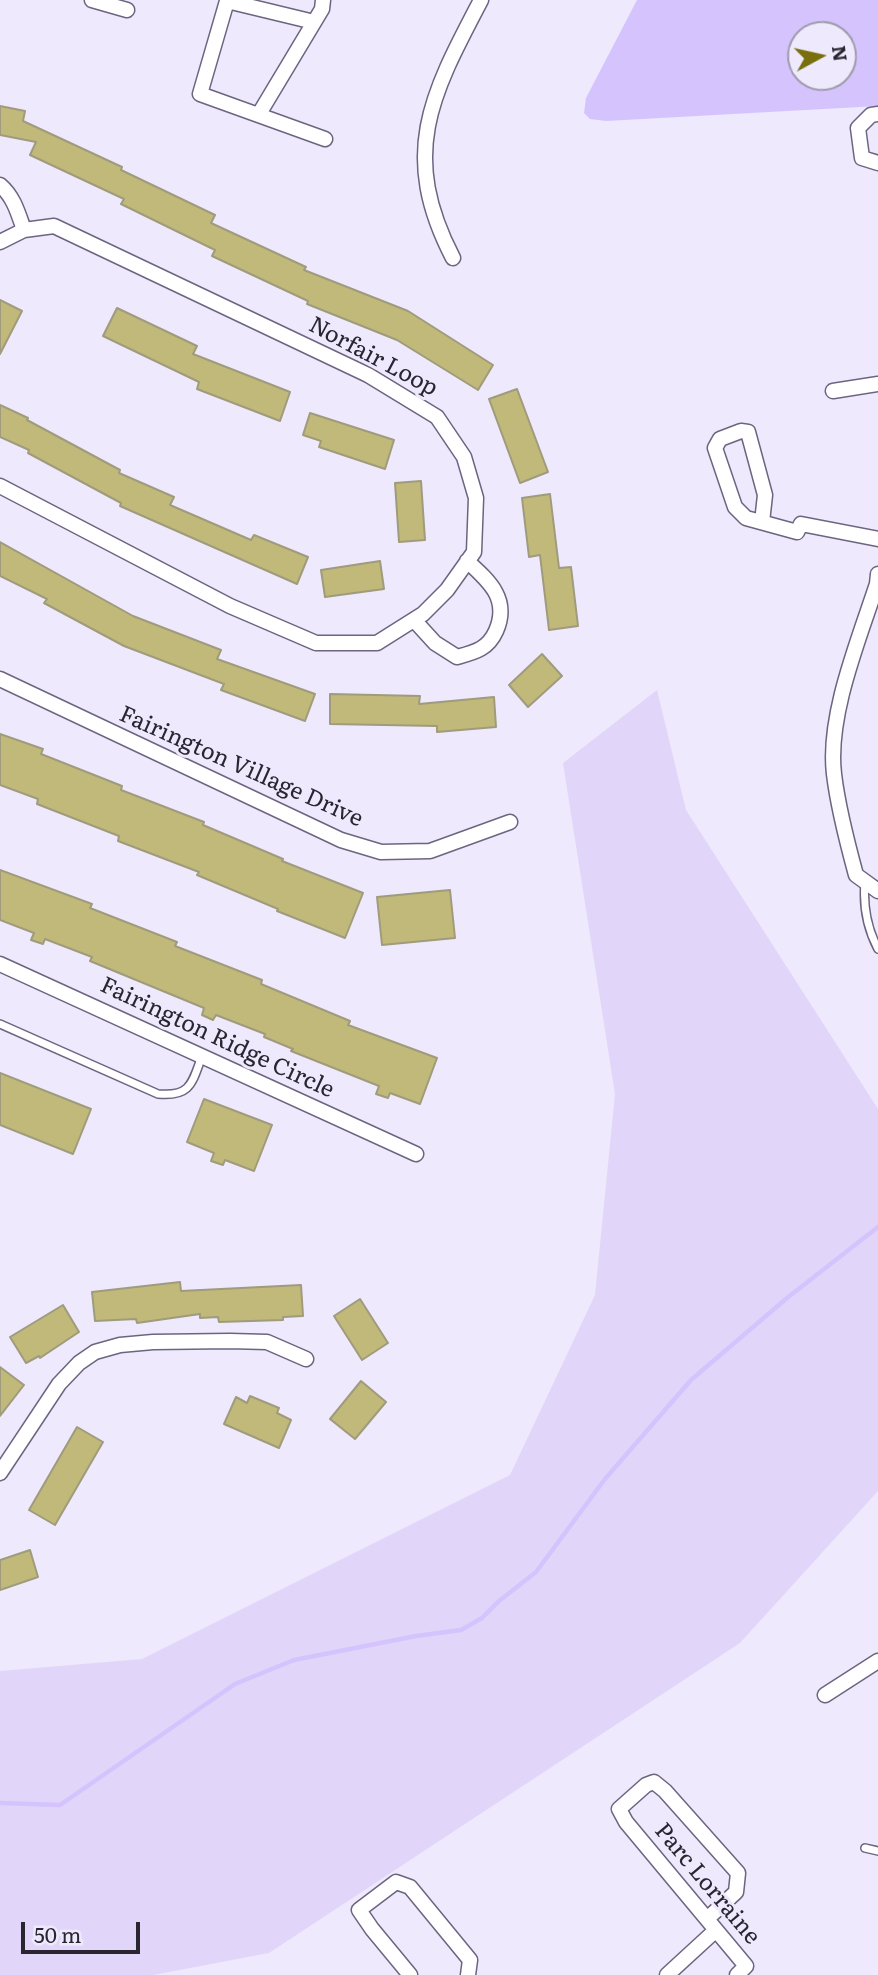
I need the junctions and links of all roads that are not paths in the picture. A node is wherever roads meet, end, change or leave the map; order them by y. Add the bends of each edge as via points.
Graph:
1 (92, 0) edge
2 (323, 0) edge
3 (481, 0) edge
4 (127, 10) dead end
5 (314, 22) junction
6 (259, 114) junction
7 (878, 114) edge
8 (326, 139) dead end
9 (878, 163) edge
10 (0, 185) edge
11 (24, 230) junction
12 (0, 242) edge
13 (453, 258) dead end
14 (878, 384) edge
15 (833, 391) dead end
16 (0, 486) edge
17 (762, 522) junction
18 (878, 539) edge
19 (467, 561) junction
20 (878, 574) edge
21 (414, 620) junction
22 (0, 679) edge
23 (510, 822) dead end
24 (865, 882) junction
25 (878, 891) edge
26 (878, 949) edge
27 (0, 964) edge
28 (0, 1024) edge
29 (202, 1056) junction
30 (416, 1154) dead end
31 (306, 1359) dead end
32 (0, 1472) edge
33 (878, 1661) edge
34 (825, 1695) dead end
35 (865, 1848) dead end
36 (878, 1851) edge
37 (711, 1924) junction
38 (410, 1975) edge
39 (468, 1975) edge
40 (667, 1975) edge
41 (737, 1975) edge

1 - 4 street
2 - 5 street
3 - 13 street via 450,60 426,134 427,188 434,217
5 - 6 street
5 - 6 street via 227,1 200,94
6 - 8 street
7 - 9 street via 858,128 862,158
10 - 11 street via 16,207
11 - 12 street, Norfair Loop
11 - 19 street, Norfair Loop via 54,226 368,375 438,417 464,457 476,498 474,552
14 - 15 street
16 - 21 street, Norfair Loop via 230,606 316,643 377,643
17 - 17 street via 746,518 735,507 715,448 720,439 741,431 748,432 765,495
17 - 18 street via 797,532 801,524
19 - 21 street, Norfair Loop via 447,590
19 - 21 street via 488,581 501,604 501,619 491,643 457,657 435,643
20 - 24 street via 834,739 834,772 848,846 856,875
22 - 23 street, Fairington Village Drive via 341,841 381,852 430,851
24 - 25 street
24 - 26 lane via 866,919
27 - 29 street, Fairington Ridge Circle
28 - 29 lane via 158,1094 174,1096 186,1091
29 - 30 street, Fairington Ridge Circle
31 - 32 street via 267,1342 153,1342 95,1352 59,1384
33 - 34 street
35 - 36 lane
37 - 37 street, Parc Lorraine via 619,1809 646,1785 654,1782 665,1791 737,1873 736,1892
37 - 40 street
37 - 41 street, Parc Lorraine via 746,1966
38 - 39 street via 359,1910 396,1882 410,1887 470,1960

